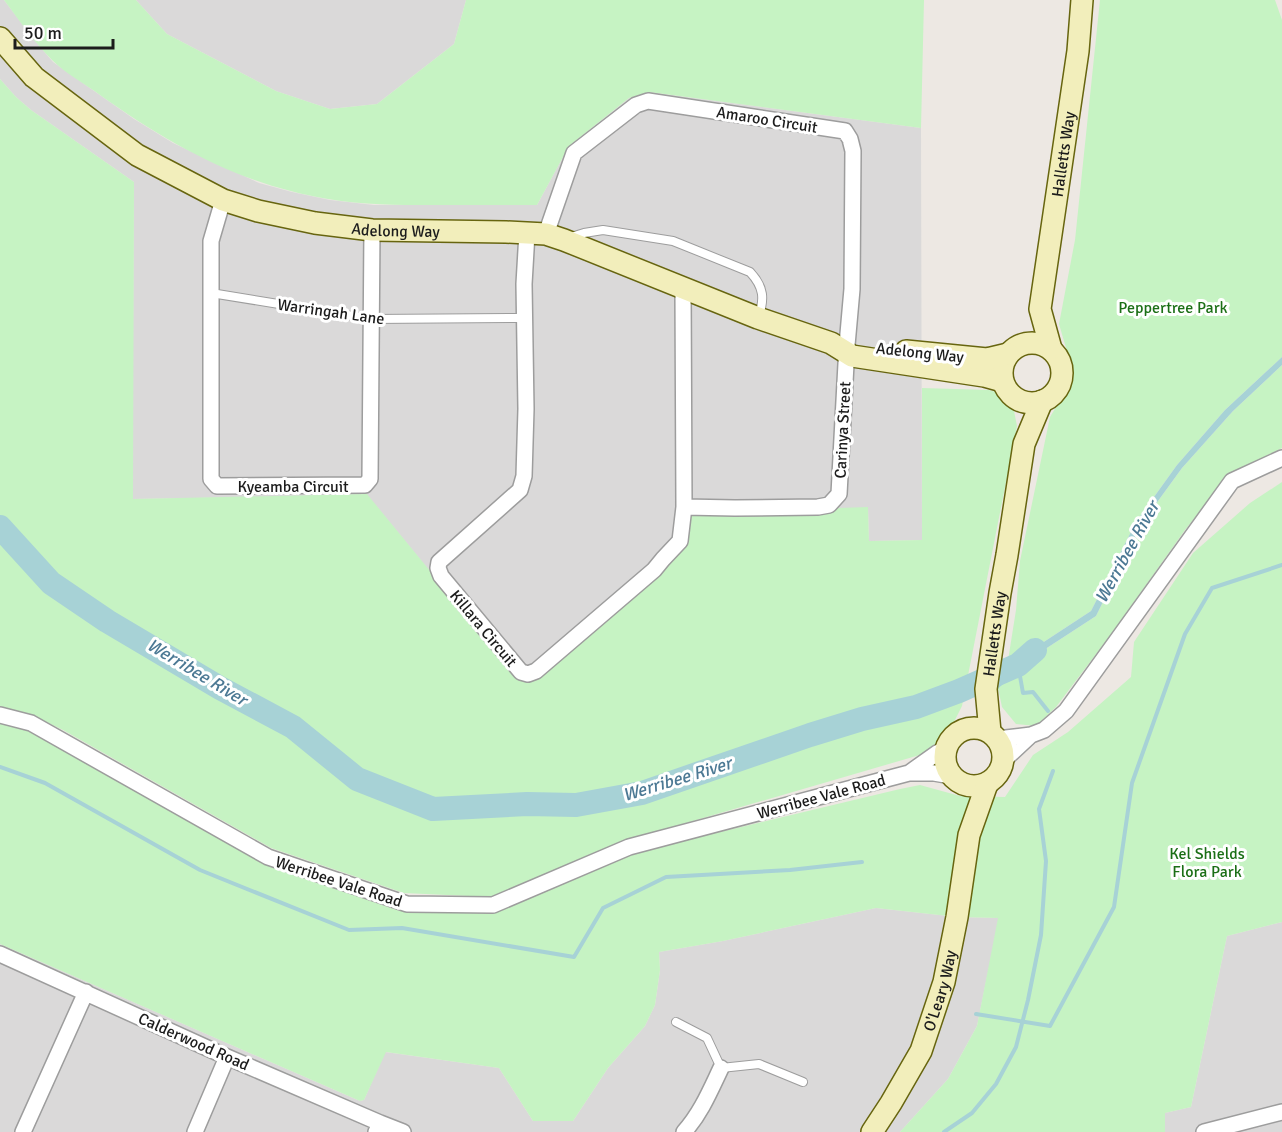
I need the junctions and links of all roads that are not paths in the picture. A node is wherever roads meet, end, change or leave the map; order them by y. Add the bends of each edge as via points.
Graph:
1 (1082, 0) edge
2 (0, 38) edge
3 (223, 200) junction
4 (372, 230) junction
5 (545, 236) junction
6 (683, 288) junction
7 (210, 293) junction
8 (1040, 309) junction
9 (524, 318) junction
10 (758, 318) junction
11 (371, 319) junction
12 (842, 347) junction
13 (1016, 349) junction
14 (1051, 349) junction
15 (1008, 389) junction
16 (1042, 401) junction
17 (1025, 438) junction
18 (1282, 458) edge
19 (684, 507) junction
20 (986, 689) junction
21 (0, 715) edge
22 (963, 730) junction
23 (1031, 735) junction
24 (993, 736) junction
25 (946, 748) junction
26 (1003, 761) junction
27 (909, 773) junction
28 (956, 779) junction
29 (987, 784) junction
30 (969, 835) junction
31 (0, 954) edge
32 (86, 992) junction
33 (676, 1022) dead end
34 (227, 1057) junction
35 (720, 1068) junction
36 (802, 1082) dead end
37 (1282, 1112) edge
38 (378, 1128) edge
39 (23, 1132) edge
40 (195, 1132) edge
41 (403, 1132) edge
42 (684, 1132) edge
43 (872, 1132) edge
44 (1204, 1132) edge

1 - 8 street, Halletts Way
2 - 3 street, Adelong Way via 34,77 137,155
3 - 4 street, Adelong Way via 315,223
3 - 7 street, Kyeamba Circuit via 211,241
4 - 5 street, Adelong Way
4 - 11 street, Kyeamba Circuit
5 - 6 street, Adelong Way
5 - 9 street, Killara Circuit via 524,284
5 - 10 lane via 603,230 672,241 750,272 762,291
5 - 12 street, Amaroo Circuit via 574,153 636,105 648,101 845,131 853,151 852,289
6 - 10 street, Adelong Way
6 - 19 street, Killara Circuit
7 - 11 lane, Warringah Lane
7 - 11 street, Kyeamba Circuit via 211,479 217,486 365,485 370,479
8 - 13 street, Halletts Way
8 - 14 street, Halletts Way
9 - 11 lane, Warringah Lane
9 - 19 street, Killara Circuit via 526,409 520,490 439,562 438,568 521,672 536,671 654,570 680,541
10 - 12 street, Adelong Way
12 - 13 street, Adelong Way via 987,359
12 - 15 street, Adelong Way via 852,356 984,376
12 - 19 street, Carinya Street via 839,494 829,505
13 - 14 street via 1033,342
13 - 15 street via 1003,362 1001,372
14 - 16 street via 1061,364 1061,382
15 - 16 street via 1022,402
15 - 17 street
16 - 17 street
17 - 20 street, Halletts Way
18 - 23 street via 1232,481 1066,711 1044,730
20 - 22 street, Halletts Way
20 - 24 street, Halletts Way
21 - 27 street, Werribee Vale Road via 31,723 268,857 407,904 493,906 629,847
22 - 24 street via 981,729
22 - 25 street
23 - 24 street
23 - 26 street
24 - 26 street via 1001,746
25 - 27 street, Werribee Vale Road
25 - 28 street via 947,767
26 - 29 street via 998,775
27 - 28 street, Werribee Vale Road via 934,773
28 - 29 street via 969,786
28 - 30 street, O'Leary Way
29 - 30 street, O'Leary Way
30 - 43 street, O'Leary Way via 957,917 938,1002 921,1051
31 - 32 street, Calderwood Road
32 - 34 street, Calderwood Road
32 - 39 street
33 - 35 lane via 707,1038
34 - 38 street, Calderwood Road
34 - 40 street
35 - 36 lane via 759,1064
35 - 42 street via 705,1103
37 - 44 street
38 - 41 street, Calderwood Road

